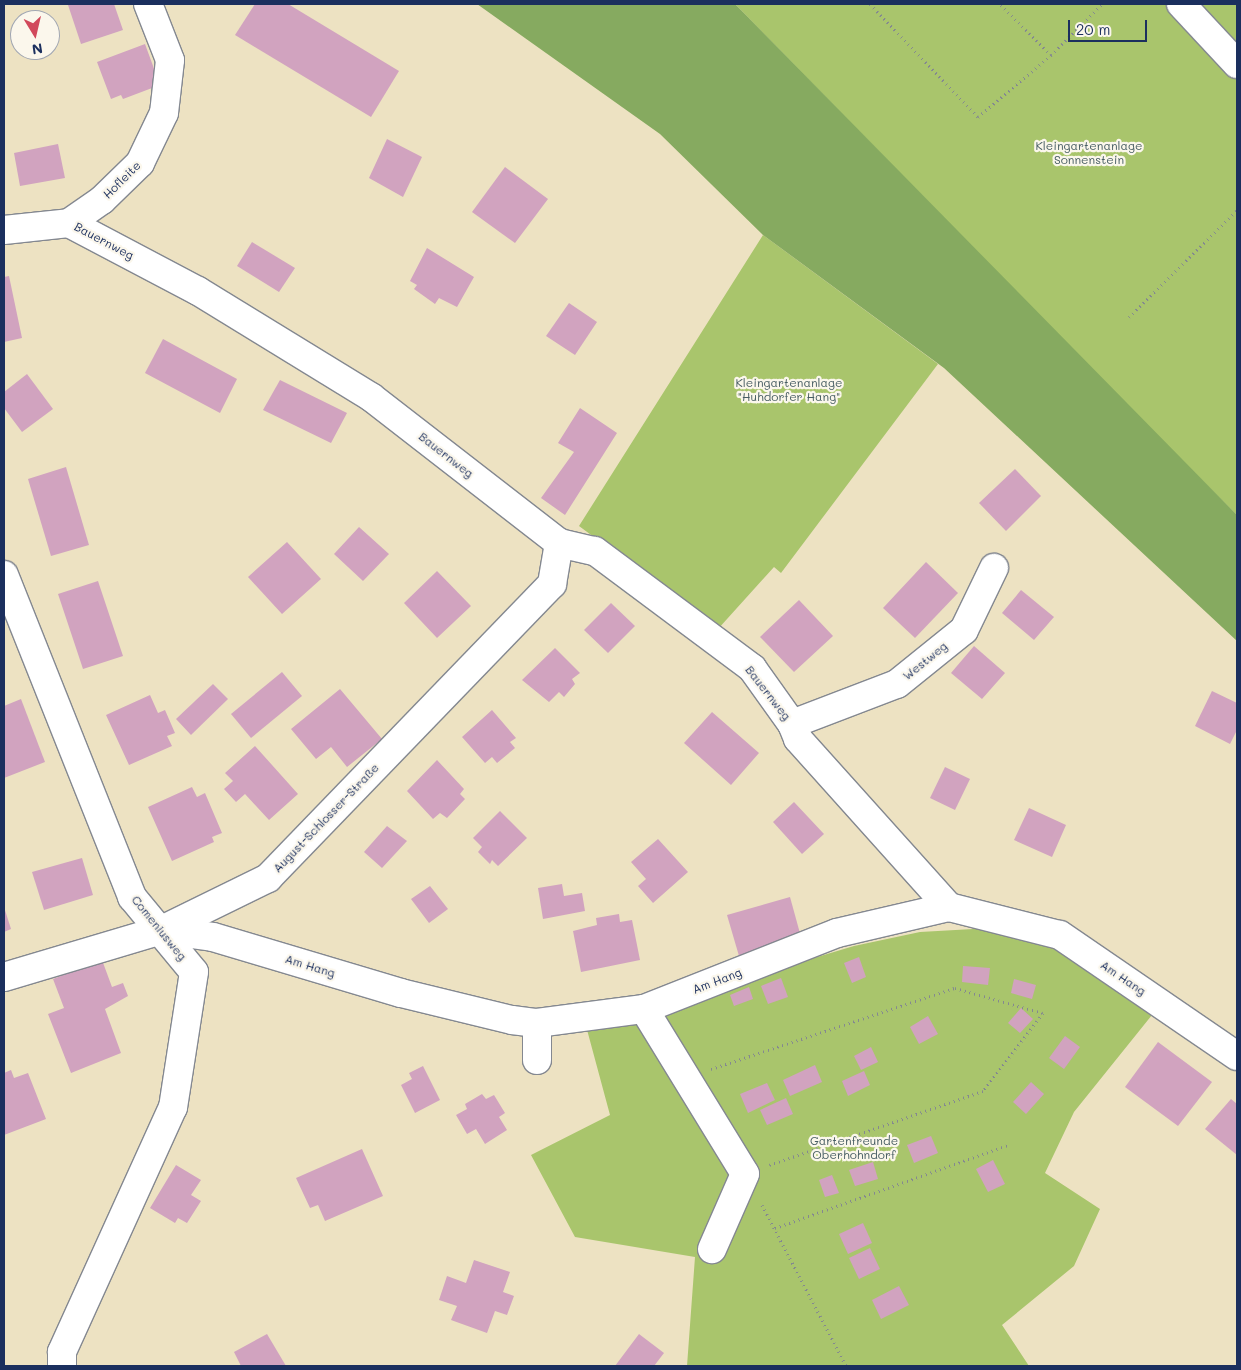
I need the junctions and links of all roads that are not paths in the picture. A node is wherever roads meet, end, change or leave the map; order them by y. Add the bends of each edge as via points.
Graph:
1 (148, 4) edge
2 (1180, 4) edge
3 (1237, 64) edge
4 (69, 222) junction
5 (4, 230) edge
6 (559, 543) junction
7 (994, 568) dead end
8 (4, 576) edge
9 (795, 732) junction
10 (949, 907) junction
11 (162, 930) junction
12 (4, 977) edge
13 (644, 1009) junction
14 (538, 1023) junction
15 (1237, 1056) edge
16 (537, 1060) dead end
17 (712, 1249) dead end
18 (62, 1366) edge

1 - 4 street, Hofleite via 170,60 164,113 140,163 102,200
2 - 3 street
4 - 5 street, Hofleite
4 - 6 street, Bauernweg via 198,291 371,397
6 - 9 street, Bauernweg via 595,551 752,668
6 - 11 street, August-Schlosser-Straße via 552,584 268,878
7 - 9 street, Westweg via 964,630 897,684
8 - 11 street, Comeniusweg via 132,897
9 - 10 street, Bauernweg
10 - 13 street, Am Hang via 837,934
10 - 15 street, Am Hang via 1060,935
11 - 12 street, August-Schlosser-Straße
11 - 14 street, Am Hang via 213,937 401,993 512,1020
11 - 18 street, Comeniusweg via 194,972 173,1107 62,1352
13 - 14 street, Am Hang
13 - 17 street via 745,1174
14 - 16 street

